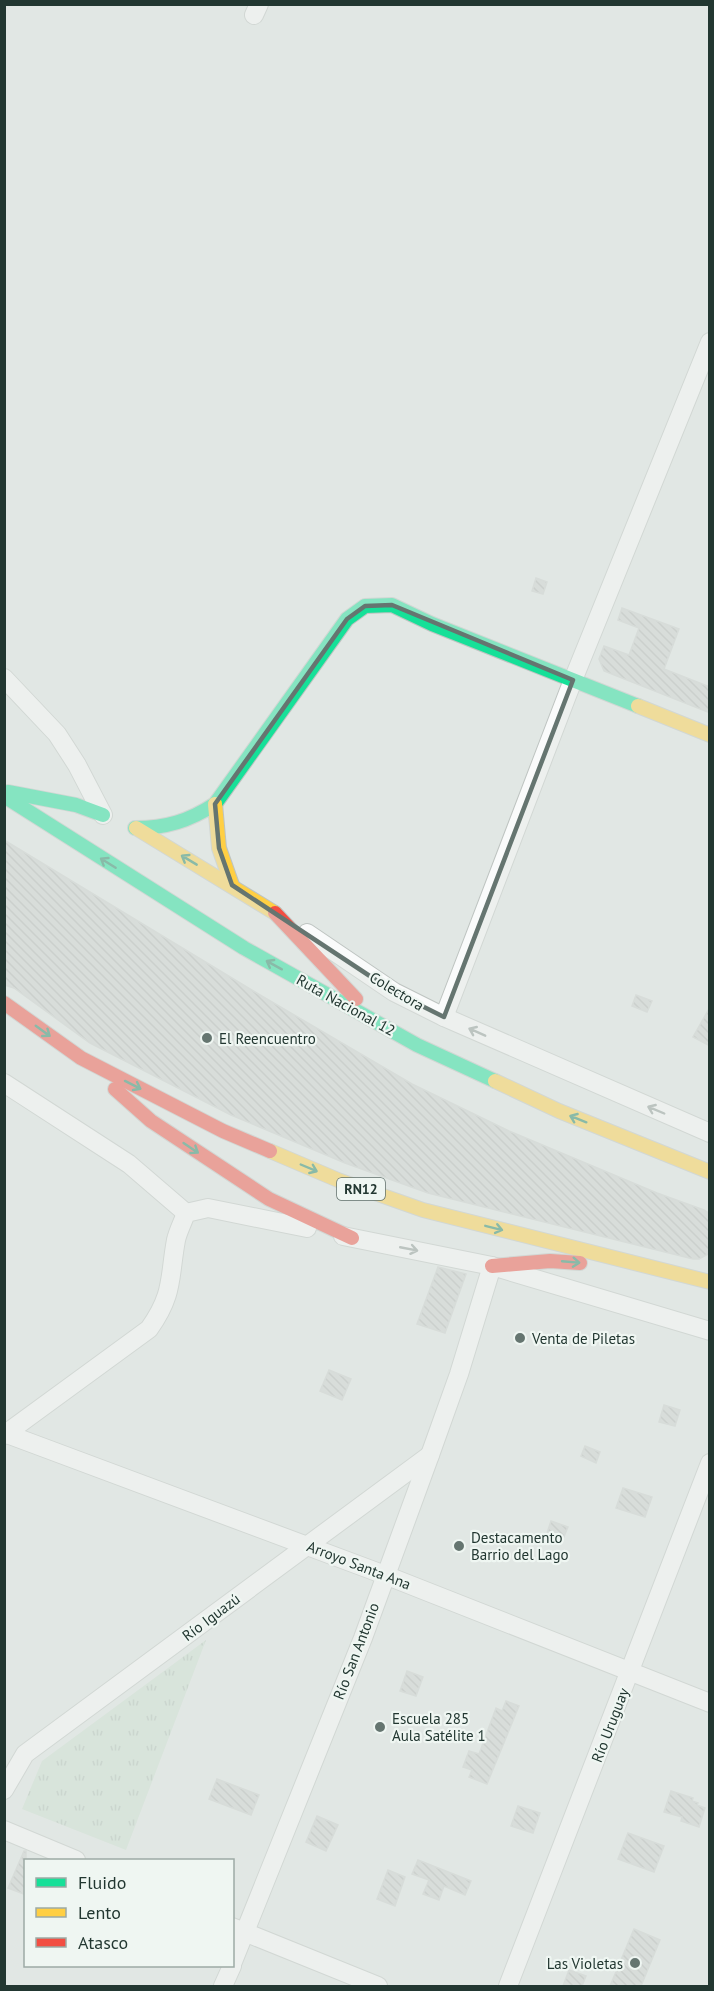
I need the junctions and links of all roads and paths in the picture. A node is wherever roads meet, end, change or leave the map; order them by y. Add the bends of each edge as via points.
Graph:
1 (710, 342) edge
2 (4, 678) edge
3 (573, 680) junction
4 (710, 735) edge
5 (77, 765) junction
6 (4, 792) edge
7 (4, 796) edge
8 (48, 799) junction
9 (215, 804) junction
10 (119, 821) junction
11 (232, 885) junction
12 (275, 913) junction
13 (4, 1003) edge
14 (444, 1017) junction
15 (417, 1045) junction
16 (81, 1058) junction
17 (4, 1083) edge
18 (710, 1133) edge
19 (710, 1173) edge
20 (186, 1213) junction
21 (352, 1238) junction
22 (492, 1266) junction
23 (660, 1270) junction
24 (710, 1271) edge
25 (694, 1278) junction
26 (710, 1282) edge
27 (710, 1331) edge
28 (6, 1435) edge
29 (430, 1455) junction
30 (710, 1463) edge
31 (307, 1546) junction
32 (385, 1575) junction
33 (630, 1671) junction
34 (710, 1702) edge
35 (4, 1790) edge
36 (4, 1830) edge
37 (74, 1859) edge
38 (239, 1930) edge
39 (234, 1955) edge
40 (231, 1967) edge
41 (223, 1986) edge
42 (378, 1986) edge
43 (508, 1986) edge

1 - 3 street
2 - 5 street via 57,734
3 - 4 main road
3 - 9 main road via 392,605 365,606 347,619
3 - 14 street
5 - 8 street via 72,784 57,797
5 - 10 street
6 - 8 main road
15 -> 7 main road, Ruta Nacional 12 via 243,948
8 - 10 main road
9 - 10 main road via 177,825 156,829
9 - 11 main road via 219,848
11 -> 10 main road, Colectora
11 - 12 main road, Colectora
12 - 14 street, Colectora via 394,992
12 - 15 main road via 349,993
13 -> 16 main road, RN12
18 -> 14 street, Colectora
19 -> 15 main road, Ruta Nacional 12 via 559,1111
16 -> 21 main road via 151,1121 259,1193
16 -> 23 main road, RN12 via 223,1131 338,1180 423,1210
17 - 20 street via 129,1164
20 - 21 street via 208,1208
20 - 28 street via 176,1237 171,1285 162,1311 149,1329
21 -> 22 street
22 -> 23 main road via 550,1261
22 - 27 street
22 - 29 street, Río San Antonio
23 - 25 main road, RN12
24 - 25 main road
25 - 26 main road, RN12
28 - 31 street, Arroyo Santa Ana
29 - 31 street, Río Iguazú
29 - 32 street, Río San Antonio
30 - 33 street, Río Uruguay
31 - 32 street, Arroyo Santa Ana
31 - 35 street, Río Iguazú via 25,1754
32 - 33 street, Arroyo Santa Ana
32 - 38 street, Río San Antonio via 363,1638
33 - 34 street, Arroyo Santa Ana
33 - 43 street, Río Uruguay
36 - 37 street
38 - 39 street, Río San Antonio
38 - 42 street
40 - 41 street, Río San Antonio

